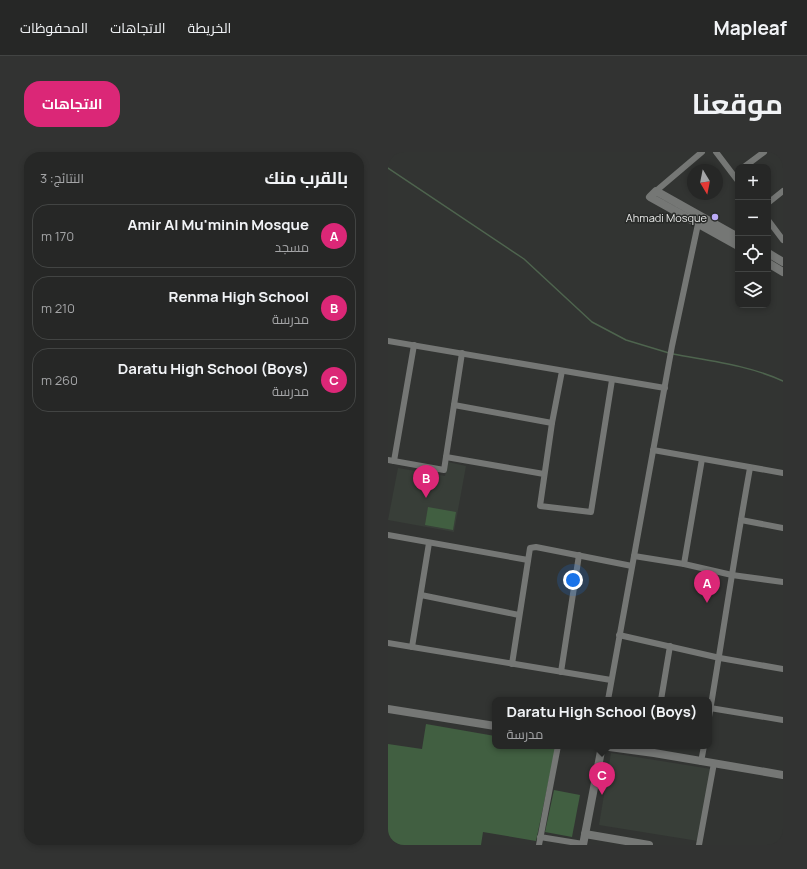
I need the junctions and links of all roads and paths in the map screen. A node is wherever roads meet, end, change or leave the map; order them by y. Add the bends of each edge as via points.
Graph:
1 (702, 152) edge
2 (716, 152) edge
3 (764, 152) edge
4 (748, 164) edge
5 (735, 173) edge
6 (656, 191) junction
7 (783, 191) edge
8 (771, 200) edge
9 (700, 216) junction
10 (698, 224) junction
11 (771, 224) edge
12 (736, 236) edge
13 (783, 240) edge
14 (735, 244) edge
15 (771, 255) edge
16 (783, 262) edge
17 (771, 265) edge
18 (783, 272) edge
19 (388, 341) edge
20 (414, 346) junction
21 (462, 353) junction
22 (562, 371) junction
23 (612, 380) junction
24 (665, 388) junction
25 (454, 405) junction
26 (552, 423) junction
27 (653, 450) junction
28 (446, 457) junction
29 (702, 459) junction
30 (391, 461) edge
31 (750, 468) junction
32 (783, 473) edge
33 (544, 474) junction
34 (740, 520) junction
35 (783, 528) edge
36 (388, 536) edge
37 (429, 543) junction
38 (579, 555) junction
39 (634, 556) junction
40 (528, 560) junction
41 (684, 564) junction
42 (632, 566) junction
43 (732, 575) junction
44 (783, 582) edge
45 (421, 595) junction
46 (518, 616) junction
47 (620, 635) junction
48 (388, 643) edge
49 (670, 646) junction
50 (412, 647) junction
51 (720, 658) junction
52 (512, 664) junction
53 (783, 669) edge
54 (561, 672) junction
55 (611, 680) junction
56 (608, 697) edge
57 (662, 697) edge
58 (712, 698) edge
59 (712, 708) edge
60 (388, 709) edge
61 (783, 720) edge
62 (492, 726) edge
63 (557, 749) edge
64 (601, 749) edge
65 (641, 749) edge
66 (703, 749) edge
67 (654, 750) edge
68 (701, 762) junction
69 (714, 763) junction
70 (783, 775) edge
71 (585, 834) junction
72 (540, 837) junction
73 (634, 844) edge
74 (539, 845) edge
75 (583, 845) edge
76 (649, 845) edge
77 (699, 845) edge

1 - 6 street
2 - 5 street
3 - 4 street
6 - 9 street
6 - 10 street via 650,197
7 - 8 street
9 - 10 street
9 - 12 street
10 - 14 street
10 - 24 street
11 - 13 street
15 - 16 street
17 - 18 street
19 - 20 street
20 - 21 street
20 - 30 street
21 - 22 street
21 - 25 street
22 - 23 street
22 - 26 street
23 - 24 street
23 - 33 street via 591,512 540,506
24 - 27 street
25 - 26 street
25 - 28 street
26 - 33 street
27 - 29 street
27 - 39 street
28 - 30 street via 444,470
28 - 33 street
29 - 31 street
29 - 41 street
31 - 32 street
31 - 34 street
34 - 35 street
34 - 43 street
36 - 37 street
37 - 40 street
37 - 45 street
38 - 40 street via 536,547 530,548
38 - 42 street
38 - 54 street
39 - 41 street
39 - 42 street
40 - 46 street
41 - 43 street
42 - 47 street
43 - 44 street
43 - 51 street
45 - 46 street
45 - 50 street
46 - 52 street
47 - 49 street
47 - 55 street
48 - 50 street
49 - 51 street
49 - 57 street
50 - 52 street
51 - 53 street
51 - 58 street
52 - 54 street
54 - 55 street
55 - 56 street
59 - 61 street
60 - 62 street
63 - 72 street
64 - 71 street
65 - 67 street
66 - 68 street
67 - 68 street
68 - 69 street
69 - 70 street
69 - 77 street
71 - 73 street
71 - 75 street
72 - 74 street
72 - 75 street
73 - 76 street

